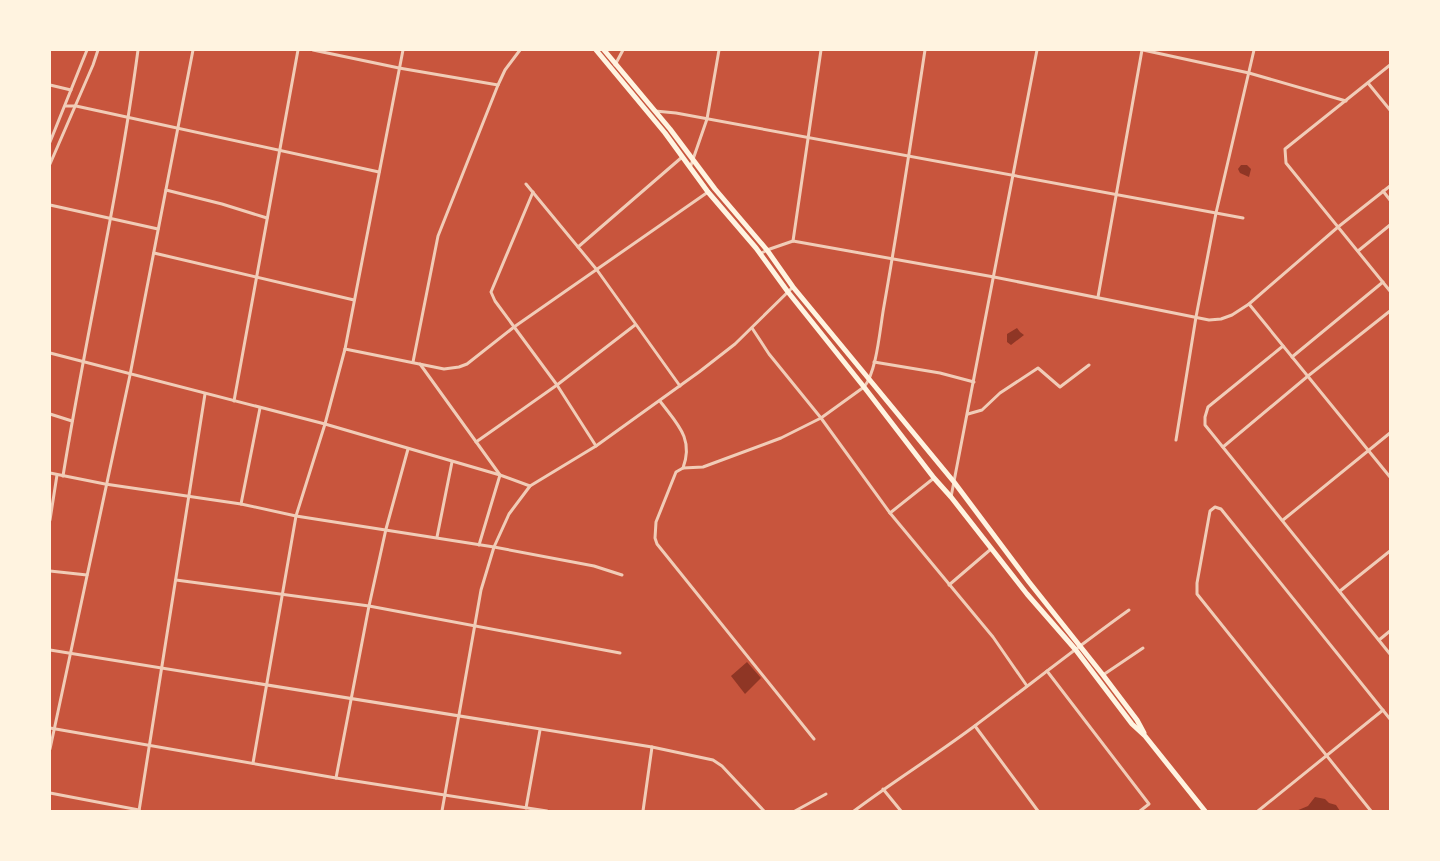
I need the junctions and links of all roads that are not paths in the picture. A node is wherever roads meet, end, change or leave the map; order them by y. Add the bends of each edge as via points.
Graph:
1 (87, 50) edge
2 (98, 50) edge
3 (138, 50) edge
4 (193, 50) edge
5 (298, 50) edge
6 (313, 50) edge
7 (402, 50) edge
8 (520, 50) edge
9 (596, 50) edge
10 (604, 50) edge
11 (623, 50) edge
12 (719, 50) edge
13 (821, 50) edge
14 (925, 50) edge
15 (1037, 50) edge
16 (1143, 50) edge
17 (1254, 50) edge
18 (1390, 65) edge
19 (614, 66) junction
20 (399, 68) junction
21 (1249, 73) junction
22 (1368, 83) junction
23 (50, 85) edge
24 (498, 85) junction
25 (71, 90) junction
26 (1346, 100) junction
27 (66, 106) junction
28 (76, 106) junction
29 (1390, 110) edge
30 (647, 111) junction
31 (655, 111) junction
32 (129, 118) junction
33 (707, 119) junction
34 (178, 128) junction
35 (808, 137) junction
36 (50, 142) edge
37 (280, 150) junction
38 (908, 157) junction
39 (681, 158) junction
40 (694, 159) junction
41 (50, 164) edge
42 (690, 169) junction
43 (379, 172) junction
44 (1013, 176) junction
45 (526, 184) dead end
46 (1390, 186) edge
47 (166, 190) junction
48 (1383, 191) junction
49 (533, 192) junction
50 (708, 192) junction
51 (1116, 195) junction
52 (1390, 200) edge
53 (50, 206) edge
54 (1216, 213) junction
55 (267, 218) junction
56 (1243, 218) dead end
57 (109, 219) junction
58 (1390, 225) edge
59 (1338, 227) junction
60 (158, 229) junction
61 (793, 242) junction
62 (578, 247) junction
63 (767, 250) junction
64 (1358, 251) junction
65 (154, 253) junction
66 (760, 254) junction
67 (892, 259) junction
68 (597, 270) junction
69 (994, 277) junction
70 (256, 278) junction
71 (1383, 282) junction
72 (793, 287) junction
73 (1390, 291) edge
74 (788, 292) junction
75 (1098, 297) junction
76 (354, 300) junction
77 (1249, 304) junction
78 (1390, 311) edge
79 (1196, 317) junction
80 (635, 326) junction
81 (514, 327) junction
82 (752, 328) junction
83 (1283, 346) junction
84 (345, 349) junction
85 (50, 353) edge
86 (1292, 357) junction
87 (82, 362) junction
88 (413, 362) junction
89 (874, 362) junction
90 (420, 364) junction
91 (1089, 365) dead end
92 (130, 375) junction
93 (1308, 376) junction
94 (869, 380) junction
95 (974, 382) junction
96 (556, 386) junction
97 (680, 386) junction
98 (864, 386) junction
99 (205, 394) junction
100 (660, 401) junction
101 (234, 402) junction
102 (260, 408) junction
103 (50, 414) edge
104 (968, 414) junction
105 (822, 418) junction
106 (72, 421) junction
107 (325, 424) junction
108 (1390, 433) edge
109 (1176, 440) dead end
110 (476, 442) junction
111 (596, 446) junction
112 (1223, 447) junction
113 (408, 449) junction
114 (1368, 450) junction
115 (452, 462) junction
116 (683, 468) junction
117 (50, 474) edge
118 (57, 475) junction
119 (500, 475) junction
120 (63, 476) junction
121 (1390, 477) edge
122 (934, 478) junction
123 (954, 482) junction
124 (106, 484) junction
125 (530, 486) junction
126 (189, 496) junction
127 (951, 497) junction
128 (241, 504) junction
129 (890, 513) junction
130 (296, 516) junction
131 (50, 520) edge
132 (1283, 520) junction
133 (386, 529) junction
134 (437, 537) junction
135 (479, 545) junction
136 (494, 547) junction
137 (991, 549) junction
138 (1390, 551) edge
139 (50, 571) edge
140 (87, 575) junction
141 (622, 575) dead end
142 (176, 580) junction
143 (949, 585) junction
144 (1340, 591) junction
145 (282, 595) junction
146 (369, 606) junction
147 (1129, 610) dead end
148 (475, 625) junction
149 (1390, 631) edge
150 (1379, 640) junction
151 (1077, 647) junction
152 (1143, 648) dead end
153 (50, 650) edge
154 (71, 653) junction
155 (620, 653) dead end
156 (1390, 654) edge
157 (162, 668) junction
158 (1047, 671) junction
159 (1103, 675) junction
160 (266, 685) junction
161 (1027, 686) junction
162 (351, 699) junction
163 (1383, 710) junction
164 (458, 716) junction
165 (1390, 719) edge
166 (975, 726) junction
167 (50, 728) edge
168 (55, 729) junction
169 (540, 730) junction
170 (1145, 736) junction
171 (814, 739) dead end
172 (149, 745) junction
173 (652, 747) junction
174 (50, 749) edge
175 (1326, 755) junction
176 (253, 763) junction
177 (336, 778) junction
178 (883, 789) junction
179 (50, 793) edge
180 (826, 794) dead end
181 (444, 795) junction
182 (526, 808) junction
183 (139, 811) edge
184 (442, 811) edge
185 (543, 811) edge
186 (547, 811) edge
187 (643, 811) edge
188 (764, 811) edge
189 (795, 811) edge
190 (854, 811) edge
191 (901, 811) edge
192 (1038, 811) edge
193 (1140, 811) edge
194 (1205, 811) edge
195 (1258, 811) edge
196 (1371, 811) edge

1 - 25 street
2 - 28 street
3 - 32 street
4 - 34 street
5 - 37 street
6 - 20 street
7 - 20 street
8 - 24 street
9 - 19 main road
10 - 19 main road
11 - 19 street
12 - 33 street
13 - 35 street
14 - 38 street
15 - 44 street
16 - 21 street
16 - 51 street
17 - 21 street
18 - 22 street
19 - 30 main road
19 - 31 main road
20 - 24 street
20 - 43 street
21 - 26 street
21 - 54 street
22 - 26 street
22 - 29 street
23 - 25 street
24 - 88 street via 438,236
25 - 27 street
26 - 59 street via 1285,149 1286,163
27 - 28 street
27 - 36 street
28 - 32 street
28 - 41 street
30 - 31 street
30 - 39 main road
31 - 33 street
31 - 40 main road
32 - 34 street
32 - 57 street
33 - 35 street
33 - 40 street
34 - 37 street
34 - 47 street
35 - 38 street
35 - 61 street
37 - 43 street
37 - 55 street
38 - 44 street
38 - 67 street
39 - 42 main road
39 - 62 street
40 - 42 street
40 - 63 main road
42 - 50 main road
43 - 76 street
44 - 51 street
44 - 69 street
45 - 49 street
46 - 48 street
47 - 55 street
47 - 60 street
48 - 52 street
48 - 59 street
49 - 62 street
49 - 81 street via 491,292
50 - 66 main road
50 - 68 street
51 - 54 street
51 - 75 street
53 - 57 street
54 - 56 street
54 - 79 street
55 - 70 street
57 - 60 street
57 - 87 street
58 - 64 street
59 - 64 street
59 - 77 street
60 - 65 street
61 - 63 street
61 - 67 street
62 - 68 street
63 - 66 street
63 - 72 main road
64 - 71 street
65 - 70 street
65 - 92 street
66 - 74 main road
67 - 69 street
67 - 89 street
68 - 80 street
68 - 81 street
69 - 75 street
69 - 95 street
70 - 76 street
70 - 101 street
71 - 73 street
71 - 86 street
72 - 74 street
72 - 94 main road
74 - 82 street
74 - 98 main road
75 - 79 street
76 - 84 street
77 - 79 street via 1221,318
77 - 83 street
78 - 93 street
79 - 109 street
80 - 96 street
80 - 97 street
81 - 90 street via 467,364 444,369
81 - 96 street
82 - 97 street
82 - 105 street via 769,354
83 - 86 street
83 - 112 street via 1208,407 1206,425
84 - 88 street
84 - 107 street
85 - 87 street
86 - 93 street
87 - 92 street
87 - 106 street
88 - 90 street
89 - 94 street
89 - 95 street
90 - 110 street
91 - 104 street via 1060,387 1038,368 1000,393 982,410
92 - 99 street
92 - 124 street
93 - 112 street
93 - 114 street
94 - 98 street
94 - 123 main road
95 - 104 street
96 - 110 street
96 - 111 street
97 - 100 street
98 - 105 street
98 - 122 main road
99 - 101 street
99 - 126 street
100 - 111 street
100 - 116 street via 684,434 688,449
101 - 102 street
102 - 107 street
102 - 128 street
103 - 106 street
104 - 123 street
105 - 116 street via 729,458 702,467
105 - 129 street
106 - 120 street
107 - 113 street
107 - 130 street
108 - 114 street
110 - 119 street
111 - 125 street
112 - 132 street
113 - 115 street
113 - 133 street
114 - 121 street
114 - 132 street
115 - 119 street
115 - 134 street
116 - 171 street via 676,472 658,515 657,544
117 - 118 street
118 - 120 street
118 - 131 street
119 - 125 street
119 - 135 street
120 - 124 street
122 - 127 main road
122 - 129 street
123 - 127 street
123 - 151 main road
124 - 126 street
124 - 140 street
125 - 136 street via 509,514
126 - 128 street
126 - 142 street
127 - 137 main road
128 - 130 street
129 - 143 street
130 - 133 street
130 - 145 street
132 - 144 street
133 - 134 street
133 - 146 street
134 - 135 street
135 - 136 street
136 - 141 street via 594,566
136 - 148 street
137 - 143 street
137 - 151 main road via 1027,594
138 - 144 street
139 - 140 street
140 - 154 street
142 - 145 street
142 - 157 street
143 - 161 street via 993,637
144 - 150 street
145 - 146 street
145 - 160 street
146 - 148 street
146 - 162 street
147 - 151 street
148 - 155 street
148 - 164 street
149 - 150 street
150 - 156 street
151 - 158 street
151 - 159 main road
151 - 170 main road via 1126,717
152 - 159 street
153 - 154 street
154 - 157 street
154 - 168 street
157 - 160 street
157 - 172 street
158 - 161 street
158 - 193 street via 1149,804
159 - 170 main road
160 - 162 street
160 - 176 street
161 - 166 street
162 - 164 street
162 - 177 street
163 - 165 street
163 - 175 street
163 - 175 street via 1221,509 1215,507 1210,511 1197,594
164 - 169 street
164 - 181 street
166 - 178 street
166 - 192 street
167 - 168 street
168 - 172 street
168 - 174 street
169 - 173 street
169 - 182 street
170 - 194 main road
172 - 176 street
172 - 183 street
173 - 187 street
173 - 188 street via 713,760
175 - 195 street
175 - 196 street
176 - 177 street
177 - 181 street
178 - 190 street
178 - 191 street
179 - 183 street
180 - 189 street
181 - 182 street
181 - 184 street
182 - 185 street
185 - 186 street

